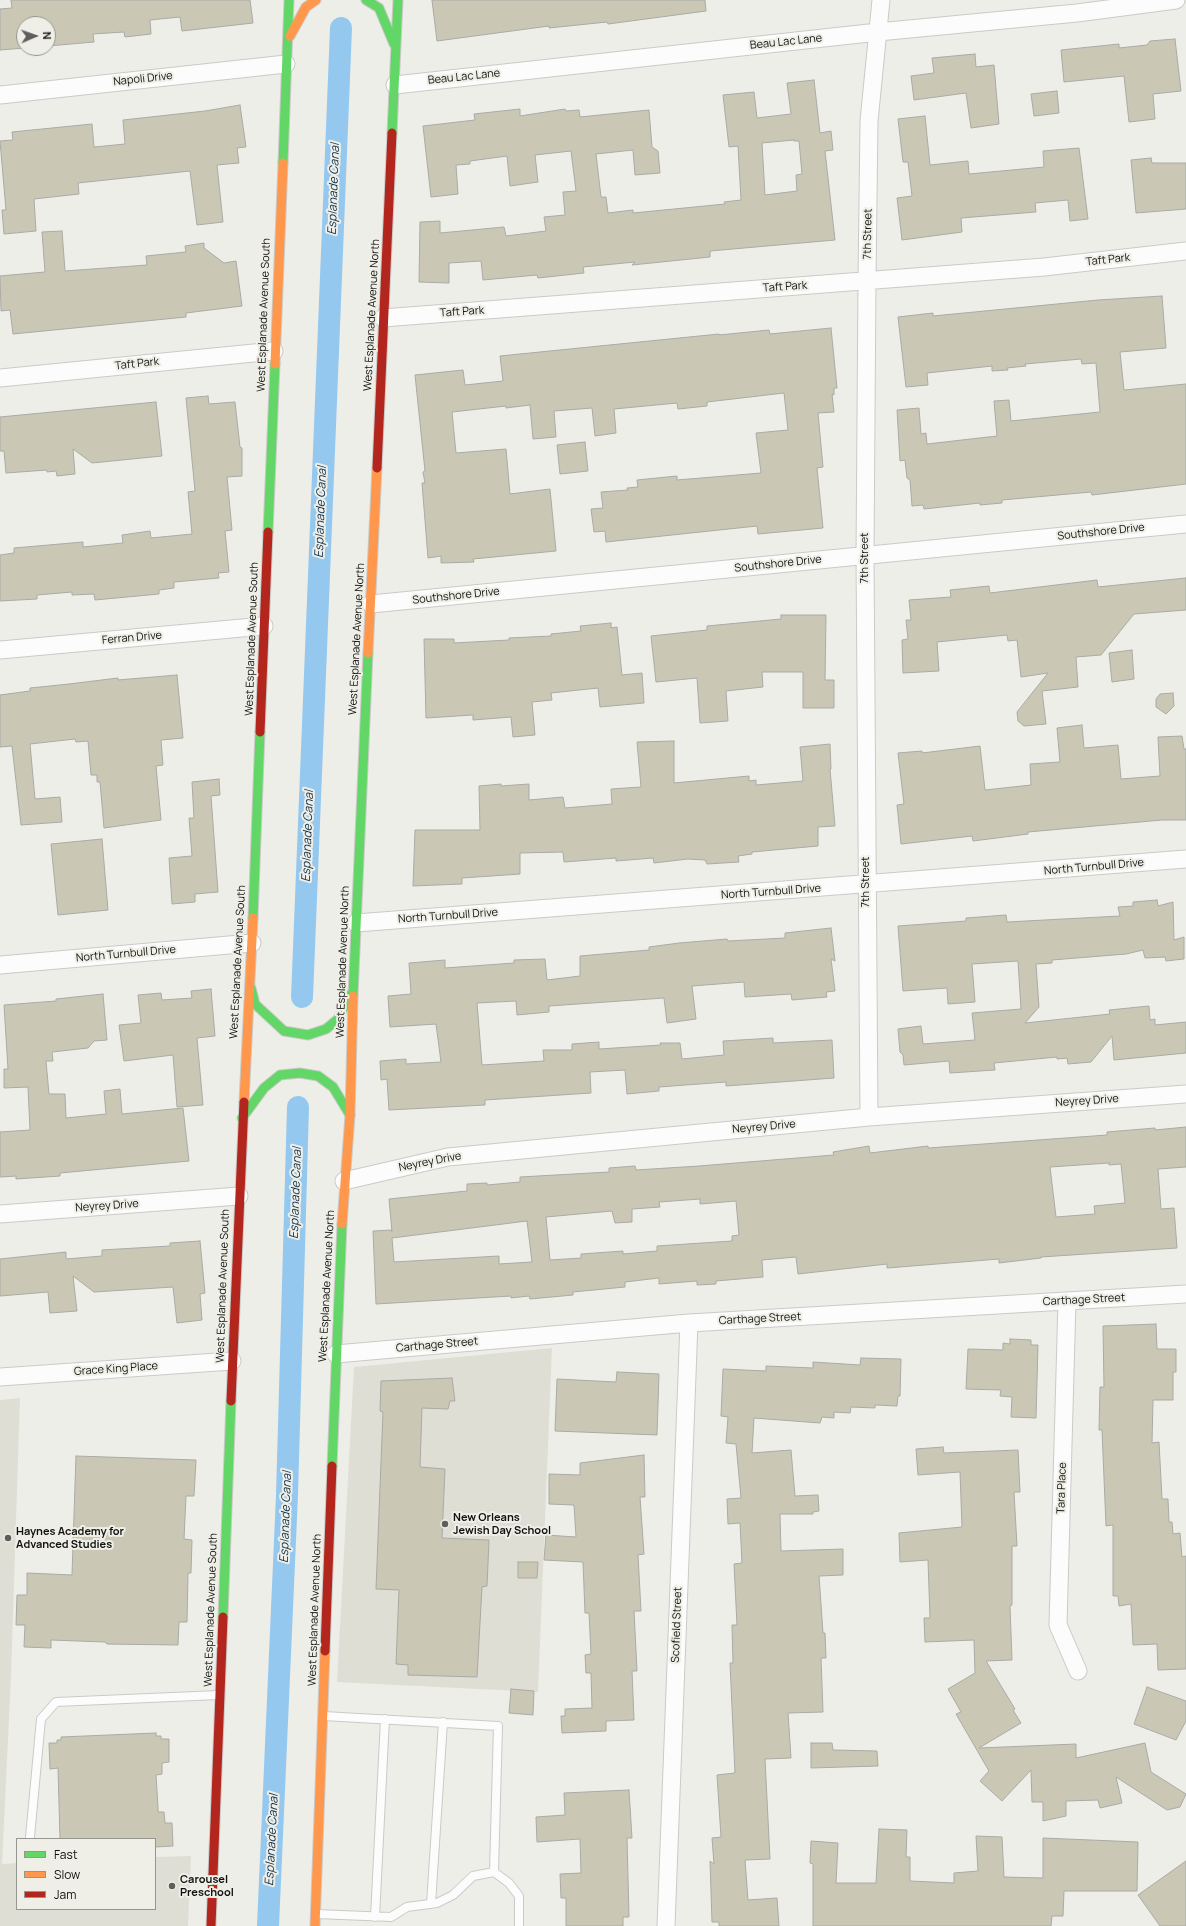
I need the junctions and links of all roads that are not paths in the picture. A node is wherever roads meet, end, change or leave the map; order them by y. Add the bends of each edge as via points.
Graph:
1 (289, 0) edge
2 (316, 0) edge
3 (366, 0) edge
4 (398, 0) edge
5 (881, 0) edge
6 (1176, 0) edge
7 (878, 32) junction
8 (288, 39) junction
9 (396, 49) junction
10 (286, 64) junction
11 (395, 85) junction
12 (0, 95) edge
13 (1186, 251) edge
14 (867, 280) junction
15 (383, 318) junction
16 (274, 351) junction
17 (0, 378) edge
18 (1186, 524) edge
19 (865, 555) junction
20 (371, 604) junction
21 (264, 626) junction
22 (0, 650) edge
23 (1186, 859) edge
24 (866, 885) junction
25 (356, 923) junction
26 (252, 943) junction
27 (0, 965) edge
28 (250, 981) junction
29 (353, 989) junction
30 (1186, 1094) edge
31 (350, 1115) junction
32 (869, 1117) junction
33 (242, 1118) junction
34 (344, 1181) junction
35 (239, 1196) junction
36 (0, 1214) edge
37 (1186, 1294) edge
38 (1067, 1301) junction
39 (689, 1323) junction
40 (336, 1354) junction
41 (232, 1361) junction
42 (0, 1377) edge
43 (1078, 1671) dead end
44 (220, 1695) junction
45 (323, 1716) junction
46 (385, 1719) junction
47 (443, 1722) junction
48 (30, 1837) dead end
49 (494, 1872) junction
50 (431, 1904) junction
51 (316, 1914) junction
52 (375, 1917) junction
53 (211, 1926) edge
54 (315, 1926) edge
55 (519, 1926) edge
56 (666, 1926) edge

1 - 8 main road, West Esplanade Avenue South
2 - 8 main road via 306,7
3 - 9 main road via 379,8
4 - 9 main road, West Esplanade Avenue North
5 - 7 street, 7th Street
6 - 7 street, Beau Lac Lane via 1077,14
7 - 11 street, Beau Lac Lane
7 - 14 street, 7th Street via 869,121
8 - 10 main road, West Esplanade Avenue South
9 - 11 main road, West Esplanade Avenue North
10 - 12 street, Napoli Drive
10 - 16 main road, West Esplanade Avenue South
11 - 15 main road, West Esplanade Avenue North
13 - 14 street, Taft Park via 1044,267
14 - 15 street, Taft Park
14 - 19 street, 7th Street
15 - 20 main road, West Esplanade Avenue North
16 - 17 street, Taft Park
16 - 21 main road, West Esplanade Avenue South
18 - 19 street, Southshore Drive
19 - 20 street, Southshore Drive
19 - 24 street, 7th Street
20 - 25 main road, West Esplanade Avenue North
21 - 22 street, Ferran Drive
21 - 26 main road, West Esplanade Avenue South
23 - 24 street, North Turnbull Drive
24 - 25 street, North Turnbull Drive
24 - 32 street, 7th Street
25 - 29 main road, West Esplanade Avenue North
26 - 27 street, North Turnbull Drive
26 - 28 main road, West Esplanade Avenue South
28 - 29 main road via 254,1004 269,1018 284,1030 308,1035 326,1029 338,1019
28 - 33 main road, West Esplanade Avenue South
29 - 31 main road, West Esplanade Avenue North
30 - 32 street, Neyrey Drive
31 - 33 main road via 334,1087 318,1076 300,1073 280,1075 264,1088
31 - 34 main road, West Esplanade Avenue North
32 - 34 street, Neyrey Drive via 448,1157
33 - 35 main road, West Esplanade Avenue South
34 - 40 main road, West Esplanade Avenue North
35 - 36 street, Neyrey Drive
35 - 41 main road, West Esplanade Avenue South
37 - 38 street, Carthage Street
38 - 39 street, Carthage Street
38 - 43 street, Tara Place via 1058,1625
39 - 40 street, Carthage Street
39 - 56 street, Scofield Street
40 - 45 main road, West Esplanade Avenue North
41 - 42 street, Grace King Place
41 - 44 main road, West Esplanade Avenue South
44 - 48 lane via 56,1702 41,1719
44 - 53 main road, West Esplanade Avenue South
45 - 46 lane
45 - 51 main road, West Esplanade Avenue North
46 - 47 lane
46 - 52 lane
47 - 49 lane via 498,1726
47 - 50 lane
49 - 50 lane via 473,1876 453,1895
49 - 55 lane via 509,1883 519,1896
50 - 52 lane via 407,1907 391,1918
51 - 52 lane
51 - 54 main road, West Esplanade Avenue North

